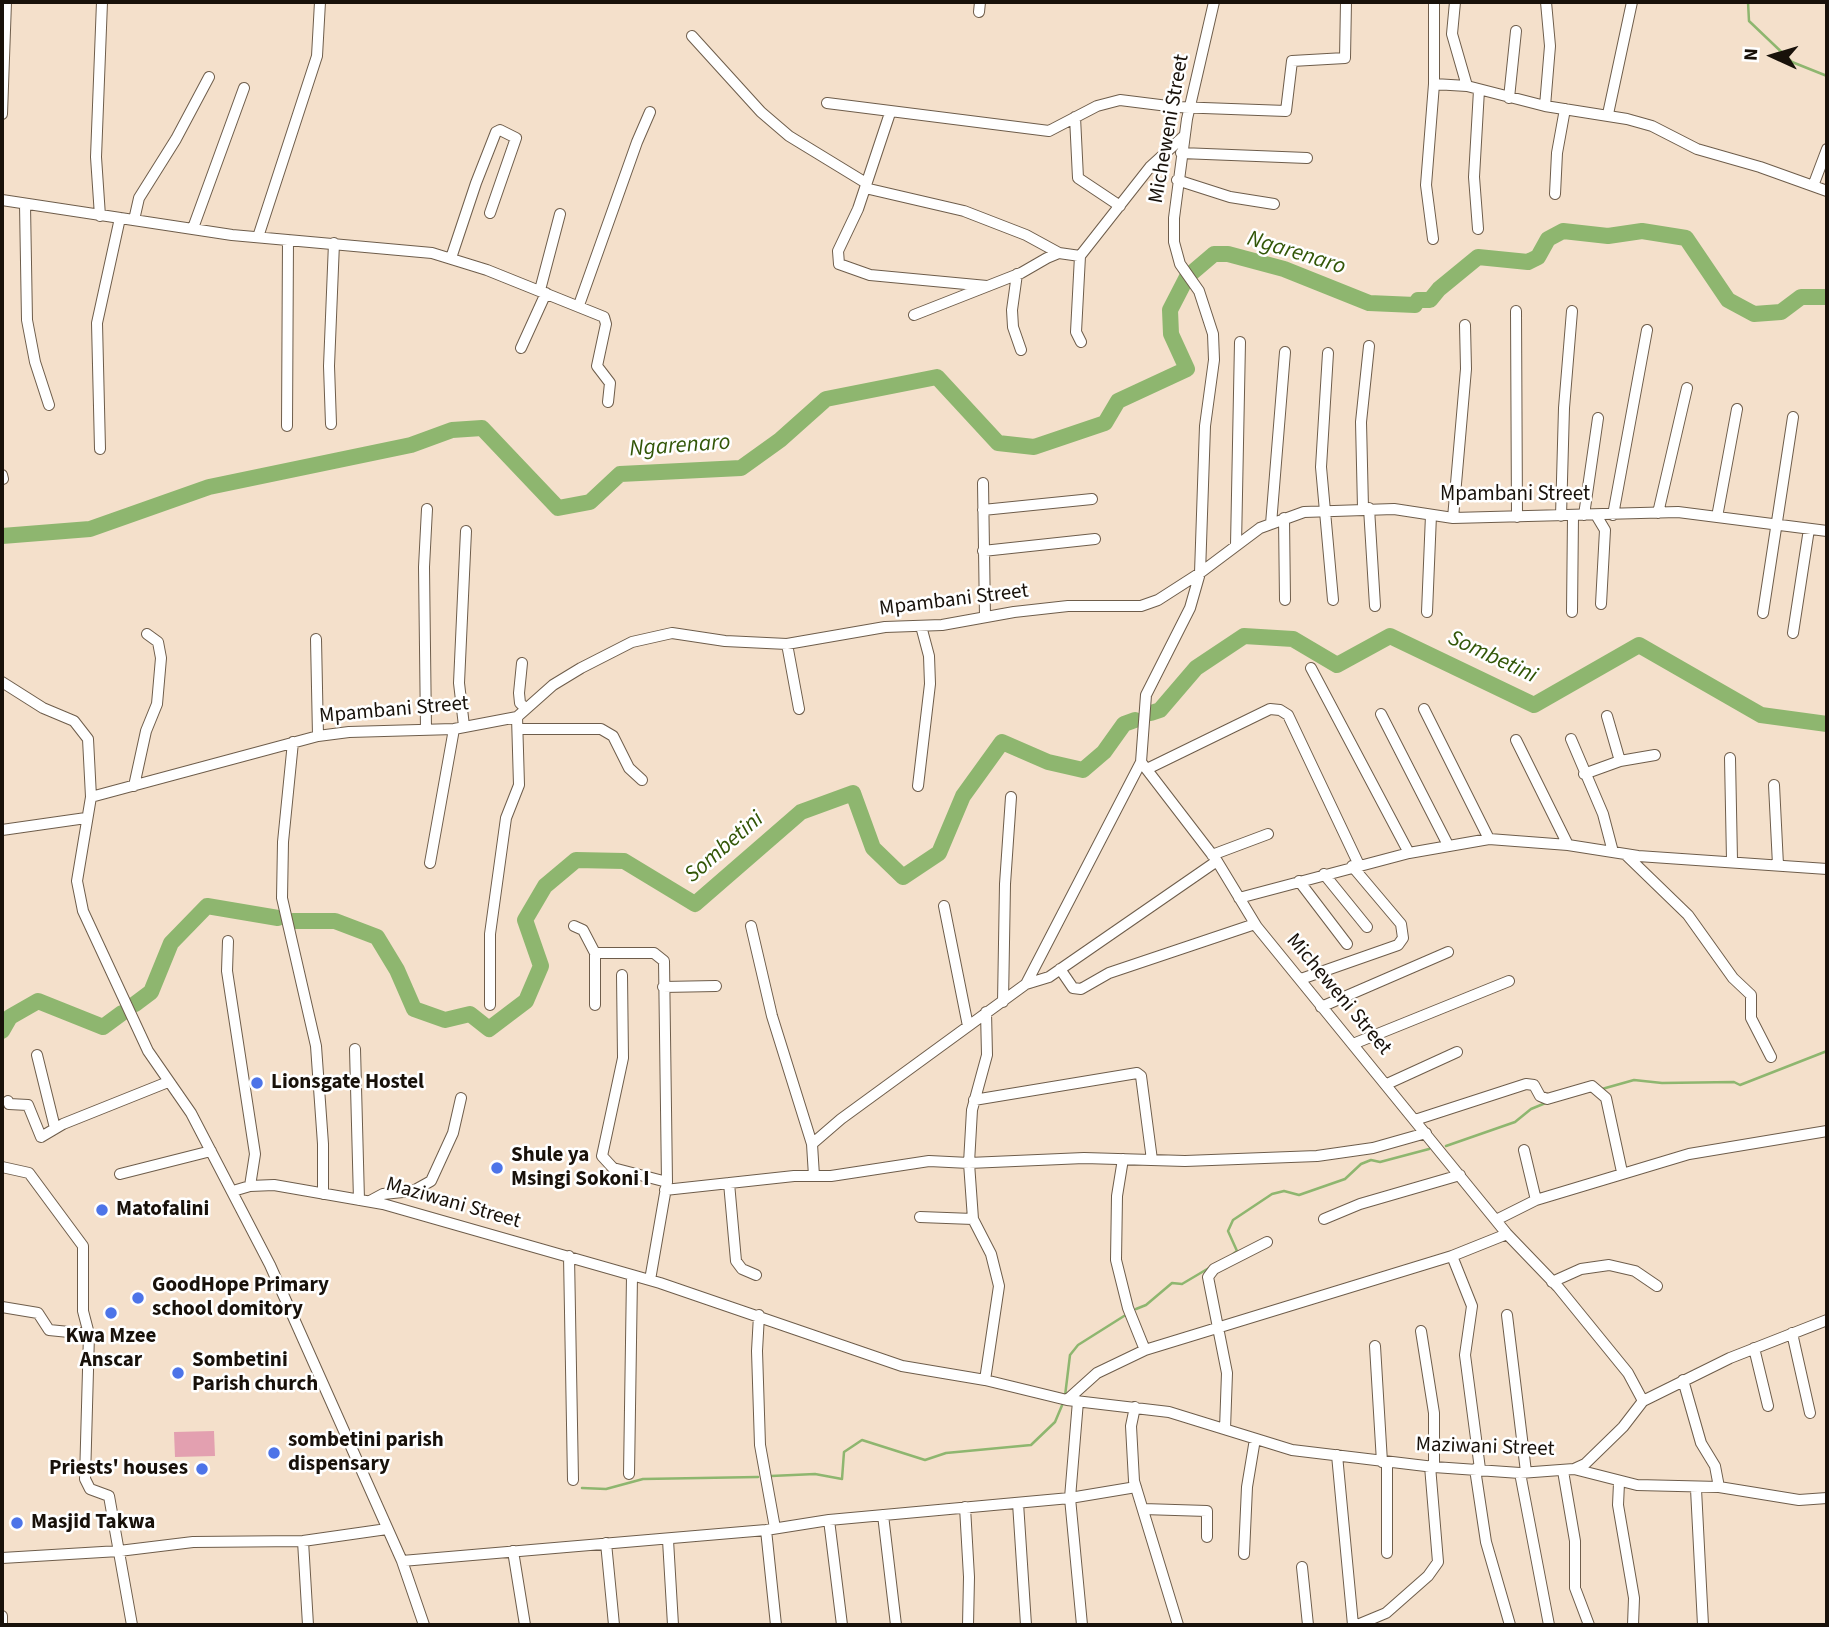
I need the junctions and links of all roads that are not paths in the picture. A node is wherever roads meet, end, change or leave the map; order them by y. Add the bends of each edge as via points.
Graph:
1 (6, 2) edge
2 (102, 2) edge
3 (320, 2) edge
4 (1214, 2) edge
5 (1346, 2) edge
6 (1434, 2) edge
7 (1455, 2) edge
8 (1546, 2) edge
9 (1632, 2) edge
10 (1516, 30) dead end
11 (692, 36) dead end
12 (209, 77) dead end
13 (1434, 84) junction
14 (1466, 86) junction
15 (244, 88) dead end
16 (1479, 90) junction
17 (1509, 98) junction
18 (827, 103) dead end
19 (1545, 106) junction
20 (1189, 107) junction
21 (1565, 109) junction
22 (650, 113) dead end
23 (890, 113) junction
24 (2, 114) edge
25 (1608, 114) junction
26 (1075, 117) junction
27 (1184, 136) junction
28 (1827, 149) edge
29 (1181, 153) junction
30 (1307, 158) dead end
31 (1177, 180) junction
32 (865, 185) junction
33 (1813, 186) junction
34 (1827, 191) edge
35 (1555, 194) dead end
36 (2, 200) edge
37 (1274, 204) dead end
38 (25, 205) junction
39 (1120, 206) junction
40 (490, 213) dead end
41 (560, 214) dead end
42 (100, 216) junction
43 (120, 218) junction
44 (134, 220) junction
45 (192, 228) junction
46 (1478, 229) dead end
47 (258, 237) junction
48 (1433, 239) dead end
49 (288, 240) junction
50 (334, 243) junction
51 (1059, 253) junction
52 (1080, 256) junction
53 (451, 258) junction
54 (1017, 274) junction
55 (987, 286) junction
56 (543, 291) junction
57 (579, 305) junction
58 (1572, 310) dead end
59 (1516, 312) dead end
60 (914, 315) dead end
61 (1465, 325) dead end
62 (1647, 330) dead end
63 (1081, 342) dead end
64 (1240, 342) dead end
65 (1369, 346) dead end
66 (521, 348) dead end
67 (1021, 350) dead end
68 (1285, 352) dead end
69 (1328, 353) dead end
70 (1687, 387) dead end
71 (608, 402) dead end
72 (49, 405) dead end
73 (1737, 409) dead end
74 (1793, 417) dead end
75 (1598, 418) dead end
76 (331, 424) dead end
77 (286, 426) dead end
78 (100, 449) dead end
79 (983, 483) dead end
80 (1092, 499) dead end
81 (1366, 508) junction
82 (427, 509) dead end
83 (1323, 509) junction
84 (983, 510) junction
85 (1658, 513) junction
86 (1431, 515) junction
87 (1584, 515) junction
88 (1596, 515) junction
89 (1613, 515) junction
90 (1561, 516) junction
91 (1573, 516) junction
92 (1517, 517) junction
93 (1717, 517) junction
94 (1284, 518) junction
95 (1453, 518) junction
96 (1270, 524) junction
97 (1778, 524) junction
98 (1809, 528) junction
99 (466, 531) dead end
100 (1827, 531) edge
101 (1095, 539) dead end
102 (1236, 545) junction
103 (983, 551) junction
104 (1200, 573) junction
105 (1285, 600) dead end
106 (1333, 600) dead end
107 (1601, 604) dead end
108 (1375, 606) dead end
109 (1427, 612) dead end
110 (1572, 612) dead end
111 (1763, 613) dead end
112 (985, 617) junction
113 (921, 626) junction
114 (1793, 633) dead end
115 (147, 634) dead end
116 (316, 639) dead end
117 (787, 643) junction
118 (522, 663) dead end
119 (1311, 668) dead end
120 (2, 682) edge
121 (799, 709) dead end
122 (1424, 709) dead end
123 (521, 713) junction
124 (1381, 714) dead end
125 (1607, 716) dead end
126 (459, 727) junction
127 (519, 729) junction
128 (426, 730) junction
129 (317, 736) junction
130 (1572, 739) dead end
131 (1516, 740) dead end
132 (293, 742) junction
133 (1655, 755) dead end
134 (1730, 758) dead end
135 (1620, 761) junction
136 (1144, 766) junction
137 (1584, 774) junction
138 (642, 780) dead end
139 (1774, 785) dead end
140 (134, 786) junction
141 (918, 786) dead end
142 (91, 797) junction
143 (1011, 797) dead end
144 (86, 818) junction
145 (2, 830) edge
146 (1268, 834) dead end
147 (1489, 839) junction
148 (1448, 845) junction
149 (1568, 845) junction
150 (1409, 853) junction
151 (1619, 853) junction
152 (1214, 858) junction
153 (1732, 860) junction
154 (430, 863) dead end
155 (1778, 865) junction
156 (1355, 866) junction
157 (1827, 869) edge
158 (1324, 874) junction
159 (1299, 880) junction
160 (1239, 898) junction
161 (944, 905) dead end
162 (1255, 924) junction
163 (574, 926) dead end
164 (751, 926) dead end
165 (1367, 927) dead end
166 (228, 941) dead end
167 (1347, 944) dead end
168 (1448, 952) dead end
169 (595, 953) junction
170 (1060, 970) junction
171 (622, 975) dead end
172 (1301, 979) junction
173 (1508, 981) dead end
174 (1026, 984) junction
175 (716, 986) dead end
176 (663, 987) junction
177 (1003, 1002) junction
178 (490, 1005) dead end
179 (595, 1005) dead end
180 (1321, 1007) junction
181 (986, 1012) junction
182 (968, 1026) junction
183 (1353, 1044) junction
184 (355, 1049) dead end
185 (1457, 1052) dead end
186 (37, 1055) dead end
187 (1771, 1057) dead end
188 (168, 1082) junction
189 (1387, 1084) junction
190 (461, 1098) dead end
191 (974, 1100) junction
192 (8, 1101) dead end
193 (1415, 1120) junction
194 (55, 1128) junction
195 (1827, 1131) edge
196 (1426, 1133) junction
197 (812, 1144) junction
198 (211, 1150) junction
199 (1524, 1150) dead end
200 (1123, 1159) junction
201 (1152, 1160) junction
202 (969, 1163) junction
203 (2, 1167) edge
204 (1622, 1172) junction
205 (120, 1174) dead end
206 (1460, 1175) junction
207 (814, 1176) junction
208 (729, 1183) junction
209 (250, 1186) junction
210 (666, 1186) junction
211 (233, 1191) junction
212 (323, 1194) junction
213 (1536, 1199) junction
214 (365, 1200) junction
215 (920, 1217) dead end
216 (973, 1219) junction
217 (1324, 1219) dead end
218 (1496, 1220) junction
219 (1507, 1234) junction
220 (1267, 1242) dead end
221 (569, 1256) junction
222 (1452, 1256) junction
223 (756, 1275) dead end
224 (632, 1276) junction
225 (655, 1282) junction
226 (1552, 1282) junction
227 (1657, 1286) dead end
228 (2, 1307) edge
229 (759, 1315) junction
230 (1507, 1315) dead end
231 (1827, 1320) edge
232 (1219, 1327) junction
233 (1421, 1331) dead end
234 (1792, 1333) junction
235 (89, 1335) junction
236 (1375, 1346) dead end
237 (1754, 1349) junction
238 (1145, 1350) junction
239 (985, 1380) junction
240 (1683, 1380) junction
241 (1067, 1399) junction
242 (1643, 1401) junction
243 (1768, 1406) dead end
244 (1139, 1408) junction
245 (1810, 1413) dead end
246 (1226, 1429) junction
247 (1255, 1439) junction
248 (1337, 1455) junction
249 (1385, 1462) junction
250 (1432, 1466) junction
251 (1477, 1469) junction
252 (1574, 1469) junction
253 (1563, 1471) junction
254 (1523, 1473) junction
255 (629, 1474) dead end
256 (573, 1480) dead end
257 (1619, 1483) junction
258 (1136, 1487) junction
259 (1719, 1488) junction
260 (1696, 1489) junction
261 (1070, 1498) junction
262 (1825, 1500) edge
263 (1018, 1503) junction
264 (965, 1507) junction
265 (1143, 1509) junction
266 (883, 1515) junction
267 (829, 1520) junction
268 (771, 1529) junction
269 (387, 1530) junction
270 (1207, 1537) dead end
271 (668, 1540) junction
272 (303, 1541) junction
273 (606, 1544) junction
274 (120, 1551) junction
275 (513, 1551) junction
276 (1387, 1553) dead end
277 (1244, 1554) dead end
278 (2, 1558) edge
279 (402, 1561) junction
280 (1302, 1567) dead end
281 (2, 1616) edge
282 (2, 1625) edge
283 (132, 1625) edge
284 (308, 1625) edge
285 (425, 1625) edge
286 (525, 1625) edge
287 (614, 1625) edge
288 (673, 1625) edge
289 (776, 1625) edge
290 (842, 1625) edge
291 (896, 1625) edge
292 (968, 1625) edge
293 (1026, 1625) edge
294 (1082, 1625) edge
295 (1178, 1625) edge
296 (1308, 1625) edge
297 (1355, 1625) edge
298 (1510, 1625) edge
299 (1549, 1625) edge
300 (1589, 1625) edge
301 (1633, 1625) edge
302 (1703, 1625) edge

1 - 24 street
2 - 42 street via 96,157
3 - 47 street via 317,55
4 - 20 street, Micheweni Street
5 - 20 street via 1345,58 1292,61 1287,111
6 - 13 street
7 - 14 street via 1452,34
8 - 19 street via 1550,46
9 - 25 street
10 - 17 street
11 - 32 street via 761,112 789,136
12 - 44 street via 139,198
13 - 14 street
13 - 48 street via 1426,185
14 - 16 street
15 - 45 street
16 - 17 street
16 - 46 street via 1474,177
17 - 19 street
18 - 23 street
19 - 21 street
20 - 26 street via 1120,100
20 - 27 street, Micheweni Street
21 - 25 street
21 - 35 street
22 - 57 street
23 - 26 street via 1049,131
23 - 32 street
25 - 33 street via 1652,126 1697,149
26 - 39 street via 1077,178
27 - 29 street, Micheweni Street
27 - 39 street via 1150,167
28 - 33 street
29 - 30 street
29 - 31 street, Micheweni Street
31 - 37 street via 1230,197
31 - 104 street, Micheweni Street via 1174,243 1180,264 1199,291 1213,334
32 - 51 street via 964,211
32 - 55 street via 838,251 839,264 870,275
33 - 34 street
36 - 38 street
38 - 42 street
38 - 72 street via 27,320
39 - 52 street
40 - 53 street via 516,138 500,130
41 - 56 street
42 - 43 street
43 - 44 street
43 - 78 street via 97,323
44 - 45 street
45 - 47 street
47 - 49 street
49 - 50 street
49 - 77 street
50 - 53 street
50 - 76 street
51 - 52 street
51 - 54 street
52 - 63 street via 1076,332
53 - 56 street
54 - 55 street
54 - 67 street via 1012,310
55 - 60 street
56 - 57 street
56 - 66 street
57 - 71 street via 604,317 597,366 610,383
58 - 90 street
59 - 92 street
61 - 95 street via 1466,369
62 - 89 street
64 - 102 street
65 - 81 street via 1361,422
68 - 96 street
69 - 83 street via 1322,419
70 - 85 street
73 - 93 street
74 - 97 street
75 - 87 street
79 - 84 street
80 - 84 street
81 - 83 street, Mpambani Street
81 - 86 street, Mpambani Street
81 - 108 street
82 - 128 street
83 - 94 street, Mpambani Street
83 - 106 street
84 - 103 street
85 - 89 street, Mpambani Street
85 - 93 street, Mpambani Street
86 - 95 street, Mpambani Street
86 - 109 street
87 - 88 street, Mpambani Street
87 - 91 street, Mpambani Street
88 - 89 street, Mpambani Street
88 - 107 street via 1605,530
90 - 91 street, Mpambani Street
90 - 92 street, Mpambani Street
91 - 110 street
92 - 95 street, Mpambani Street
93 - 97 street, Mpambani Street
94 - 96 street, Mpambani Street
94 - 105 street
96 - 102 street, Mpambani Street
97 - 98 street, Mpambani Street
97 - 111 street
98 - 100 street, Mpambani Street
98 - 114 street
99 - 126 street
101 - 103 street
102 - 104 street, Mpambani Street
103 - 112 street
104 - 112 street, Mpambani Street via 1141,606 1068,606
104 - 136 street via 1190,608 1146,695
112 - 113 street, Mpambani Street
113 - 117 street, Mpambani Street via 885,627
113 - 141 street via 930,669
115 - 140 street via 161,650 157,704
116 - 129 street
117 - 121 street
117 - 123 street, Mpambani Street via 672,634 649,638 581,668
118 - 123 street
119 - 150 street
120 - 142 street via 83,729 90,751
122 - 147 street
123 - 126 street, Mpambani Street
123 - 127 street
124 - 148 street
125 - 135 street
126 - 128 street, Mpambani Street
126 - 154 street
127 - 138 street via 601,729 613,736 629,768
127 - 178 street via 519,785 506,818 489,943
128 - 129 street, Mpambani Street
129 - 132 street, Mpambani Street
130 - 137 street
131 - 149 street
132 - 140 street, Mpambani Street
132 - 212 street via 282,898 316,1046
133 - 135 street
134 - 153 street
135 - 137 street
136 - 152 street, Micheweni Street
136 - 156 street via 1270,709 1280,710 1288,715
136 - 174 street
137 - 151 street
139 - 155 street
140 - 142 street, Mpambani Street
142 - 144 street
143 - 177 street via 1004,884
144 - 145 street
144 - 188 street via 77,881 80,900 148,1051
146 - 152 street
147 - 148 street
147 - 149 street
148 - 150 street
149 - 151 street
150 - 156 street
151 - 153 street
151 - 187 street via 1688,915 1733,978 1751,995 1752,1021
152 - 160 street, Micheweni Street
152 - 170 street
153 - 155 street
155 - 157 street
156 - 158 street
156 - 172 street via 1401,923 1403,938 1398,945
158 - 159 street
158 - 165 street
159 - 160 street
159 - 167 street
160 - 162 street, Micheweni Street
161 - 182 street
162 - 170 street via 1110,973 1081,989 1073,988
162 - 172 street, Micheweni Street
163 - 169 street via 582,928
164 - 197 street via 772,1016
166 - 209 street via 227,971 255,1154
168 - 180 street
169 - 176 street via 660,955
169 - 179 street
170 - 174 street
171 - 210 street via 623,1058 603,1157 613,1168
172 - 180 street, Micheweni Street
173 - 183 street
174 - 177 street
175 - 176 street
176 - 210 street
177 - 181 street
180 - 183 street, Micheweni Street
181 - 182 street
181 - 191 street via 986,1065
182 - 197 street
183 - 189 street, Micheweni Street
184 - 214 street
185 - 189 street
186 - 194 street
188 - 194 street
188 - 198 street
189 - 193 street, Micheweni Street
190 - 214 street via 453,1133 431,1181 413,1191
191 - 201 street via 1137,1073
191 - 202 street
192 - 194 street via 28,1105 41,1137
193 - 196 street, Micheweni Street
193 - 204 street via 1526,1084 1534,1085 1547,1099 1587,1086 1600,1090
195 - 204 street via 1689,1153
196 - 201 street via 1373,1148 1317,1156
196 - 206 street, Micheweni Street
197 - 207 street
198 - 205 street
198 - 211 street
199 - 213 street
200 - 201 street
200 - 202 street
200 - 238 street via 1116,1261
202 - 207 street via 929,1161
202 - 216 street
203 - 235 street via 29,1173 83,1246 83,1311
204 - 213 street
206 - 217 street
206 - 218 street, Micheweni Street
207 - 208 street
208 - 210 street
208 - 223 street via 736,1261
209 - 211 street, Maziwani Street
209 - 212 street, Maziwani Street via 274,1185
210 - 225 street
211 - 269 street
212 - 214 street, Maziwani Street
213 - 218 street
214 - 221 street, Maziwani Street
215 - 216 street
216 - 239 street via 992,1254 999,1286
218 - 219 street, Micheweni Street
219 - 222 street
219 - 226 street, Micheweni Street
220 - 232 street via 1209,1274
221 - 224 street, Maziwani Street
221 - 256 street
222 - 232 street
222 - 251 street via 1472,1306 1465,1355
224 - 225 street, Maziwani Street
224 - 255 street
225 - 229 street, Maziwani Street
226 - 227 street via 1581,1269 1609,1265 1635,1271
226 - 242 street, Micheweni Street via 1628,1373
228 - 235 street via 38,1313 49,1330
229 - 239 street, Maziwani Street via 902,1366
229 - 268 street via 760,1445
230 - 254 street
231 - 234 street, Maziwani Street
232 - 238 street
232 - 246 street via 1228,1382
233 - 250 street via 1434,1413
234 - 237 street, Maziwani Street
234 - 245 street
235 - 274 street via 85,1479 90,1489 109,1496
236 - 249 street
237 - 240 street, Maziwani Street
237 - 243 street
238 - 241 street via 1097,1373
239 - 241 street, Maziwani Street
240 - 242 street, Maziwani Street
240 - 259 street via 1701,1443 1716,1466
241 - 244 street, Maziwani Street
241 - 261 street
242 - 252 street, Maziwani Street via 1623,1427
244 - 246 street, Maziwani Street
244 - 258 street via 1131,1426
246 - 247 street, Maziwani Street
247 - 248 street, Maziwani Street via 1292,1450
247 - 277 street
248 - 249 street, Maziwani Street
248 - 297 street
249 - 250 street, Maziwani Street
249 - 276 street
250 - 251 street, Maziwani Street
250 - 297 street via 1438,1562 1429,1576 1386,1613
251 - 254 street, Maziwani Street
251 - 298 street via 1486,1542
252 - 253 street, Maziwani Street
252 - 257 street
253 - 254 street, Maziwani Street
253 - 300 street via 1575,1541 1575,1588
254 - 299 street
257 - 260 street
257 - 301 street via 1618,1505 1634,1598
258 - 261 street
258 - 265 street
259 - 260 street
259 - 262 street
260 - 302 street
261 - 263 street
261 - 294 street
263 - 264 street
263 - 293 street
264 - 266 street
264 - 292 street
265 - 270 street via 1207,1511
265 - 295 street
266 - 267 street
266 - 291 street
267 - 268 street
267 - 290 street
268 - 271 street
268 - 289 street
269 - 272 street
269 - 279 street
271 - 273 street
271 - 288 street
272 - 274 street via 211,1541
272 - 284 street
273 - 275 street
273 - 287 street
274 - 278 street
274 - 283 street
275 - 279 street
275 - 286 street
279 - 285 street
280 - 296 street
281 - 282 street

